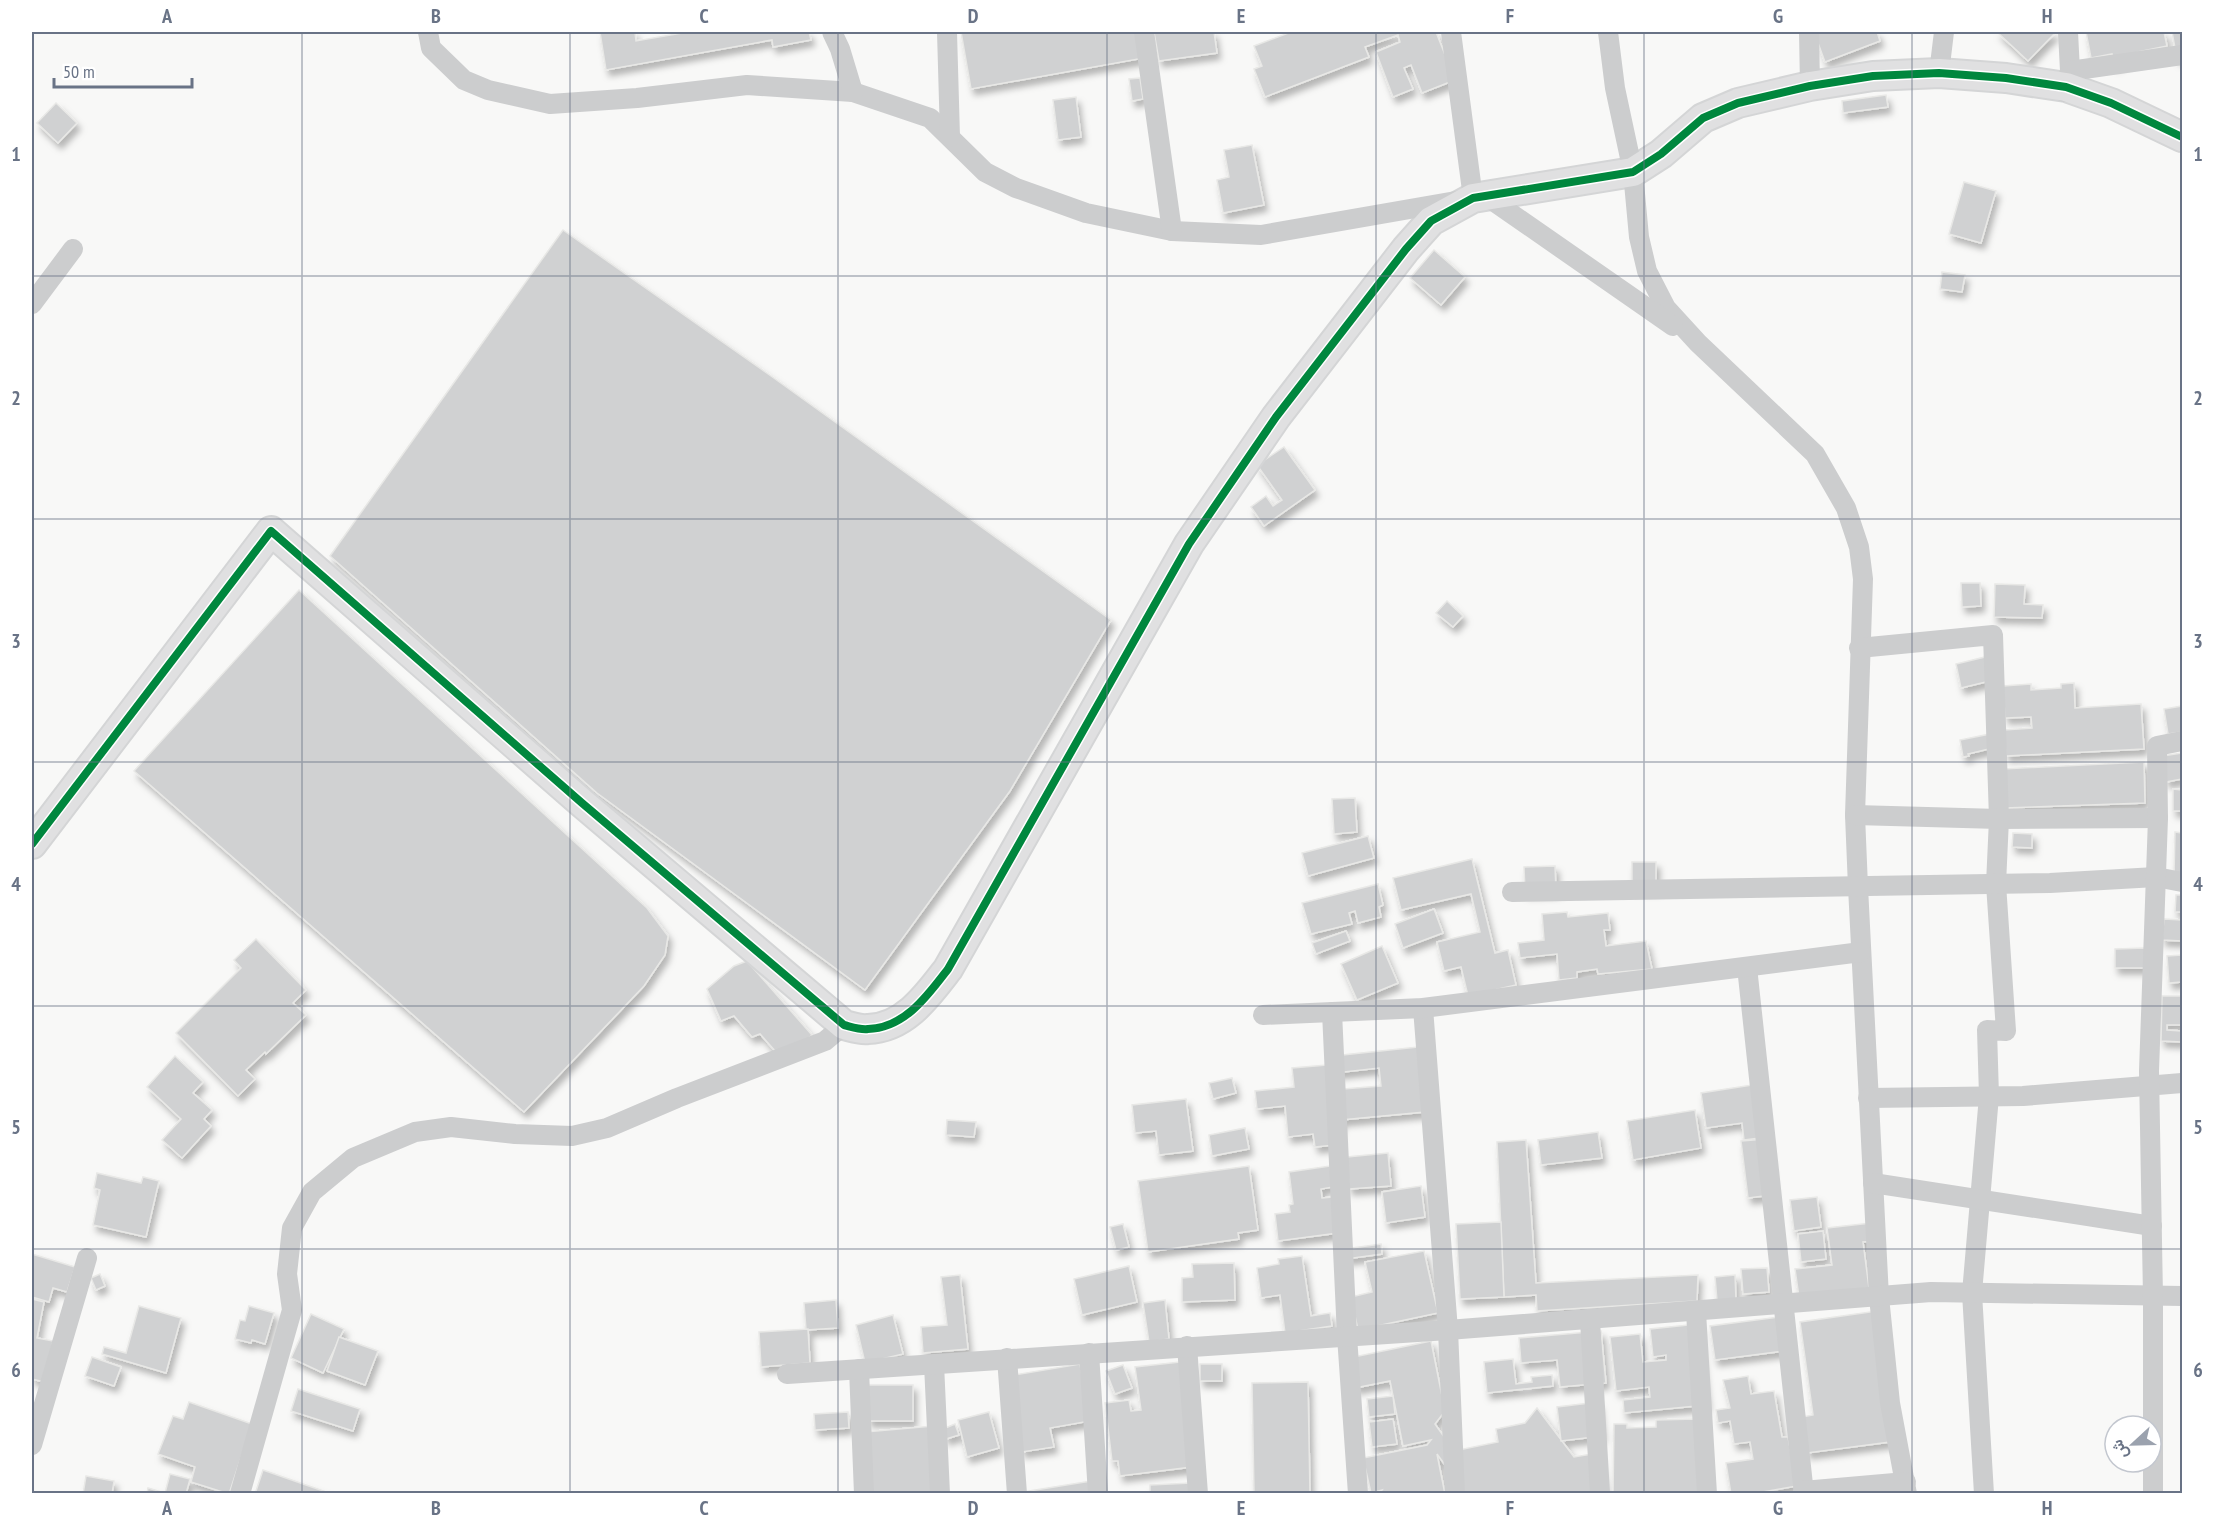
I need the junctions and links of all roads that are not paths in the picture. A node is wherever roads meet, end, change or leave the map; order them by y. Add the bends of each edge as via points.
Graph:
1 (428, 32) edge
2 (832, 32) edge
3 (946, 32) edge
4 (1144, 32) edge
5 (1451, 32) edge
6 (1608, 32) edge
7 (1809, 32) edge
8 (1944, 32) edge
9 (2068, 32) edge
10 (2182, 55) edge
11 (1940, 74) junction
12 (2066, 83) junction
13 (1810, 86) junction
14 (852, 92) junction
15 (950, 137) junction
16 (2182, 137) edge
17 (1633, 172) junction
18 (1480, 197) junction
19 (1172, 231) junction
20 (73, 249) dead end
21 (32, 304) edge
22 (1698, 343) junction
23 (1859, 648) junction
24 (2182, 741) edge
25 (1855, 815) junction
26 (2158, 818) junction
27 (1999, 819) junction
28 (32, 844) edge
29 (2156, 877) junction
30 (2182, 882) edge
31 (1996, 884) junction
32 (1858, 887) junction
33 (1512, 892) dead end
34 (1861, 952) junction
35 (1747, 967) junction
36 (1423, 1008) junction
37 (1332, 1012) junction
38 (1263, 1015) dead end
39 (844, 1025) junction
40 (2182, 1083) edge
41 (2150, 1086) junction
42 (1989, 1096) junction
43 (1868, 1098) junction
44 (1872, 1183) junction
45 (1980, 1199) junction
46 (2152, 1226) junction
47 (87, 1258) dead end
48 (1972, 1293) junction
49 (2182, 1296) edge
50 (1879, 1297) junction
51 (2153, 1297) junction
52 (1783, 1304) junction
53 (1696, 1312) junction
54 (1590, 1320) junction
55 (1448, 1330) junction
56 (1347, 1336) junction
57 (1187, 1346) junction
58 (1089, 1353) junction
59 (1007, 1358) junction
60 (934, 1364) junction
61 (859, 1369) junction
62 (787, 1374) dead end
63 (32, 1445) edge
64 (1906, 1488) edge
65 (1804, 1492) edge
66 (240, 1494) edge
67 (864, 1494) edge
68 (940, 1494) edge
69 (1017, 1494) edge
70 (1098, 1494) edge
71 (1198, 1494) edge
72 (1358, 1494) edge
73 (1455, 1494) edge
74 (1600, 1494) edge
75 (1707, 1494) edge
76 (1984, 1494) edge
77 (2153, 1494) edge

1 - 14 street via 431,48 464,80 488,90 550,104 747,85
2 - 14 street
3 - 15 street
4 - 19 street
5 - 18 street
6 - 17 street
7 - 13 street
8 - 11 street
9 - 12 street
10 - 12 street
11 - 12 street
11 - 13 street via 1873,76
12 - 16 street
13 - 17 street via 1738,103 1703,118
14 - 15 street via 930,118
15 - 19 street via 985,172 1016,188 1086,213
17 - 18 street
17 - 22 street via 1639,237 1647,271 1666,308
18 - 19 street via 1261,235
18 - 22 street
18 - 39 street via 1431,222 1276,417 1189,544 948,969 924,1000 886,1026 867,1029
20 - 21 street
22 - 23 street via 1815,454 1846,508 1859,547 1863,579
23 - 25 street
23 - 27 street via 1993,635
24 - 26 street via 2157,746
25 - 27 street
25 - 32 street
26 - 27 street
26 - 29 street
27 - 31 street
28 - 39 street via 271,531
29 - 30 street
29 - 31 street
29 - 41 street
31 - 32 street
31 - 42 street via 2006,1031 1987,1030
32 - 33 street
32 - 34 street
34 - 35 street
34 - 43 street
35 - 36 street
35 - 52 street
36 - 37 street
36 - 55 street
37 - 38 street
37 - 56 street
39 - 66 street via 825,1041 607,1128 572,1136 451,1127 415,1132 353,1158 312,1191 292,1228 287,1274 292,1310
40 - 41 street
41 - 42 street
41 - 46 street
42 - 43 street
42 - 45 street
43 - 44 street
44 - 45 street
44 - 50 street
45 - 46 street
45 - 48 street
46 - 51 street
47 - 63 street
48 - 50 street
48 - 51 street
48 - 76 street
49 - 51 street
50 - 52 street
50 - 64 street via 1890,1403
51 - 77 street
52 - 53 street
52 - 65 street
53 - 54 street
53 - 75 street
54 - 55 street
54 - 74 street
55 - 56 street
55 - 73 street
56 - 57 street
56 - 72 street
57 - 58 street
57 - 71 street
58 - 59 street
58 - 70 street
59 - 60 street
59 - 69 street
60 - 61 street
60 - 68 street
61 - 62 street
61 - 67 street
64 - 65 street

